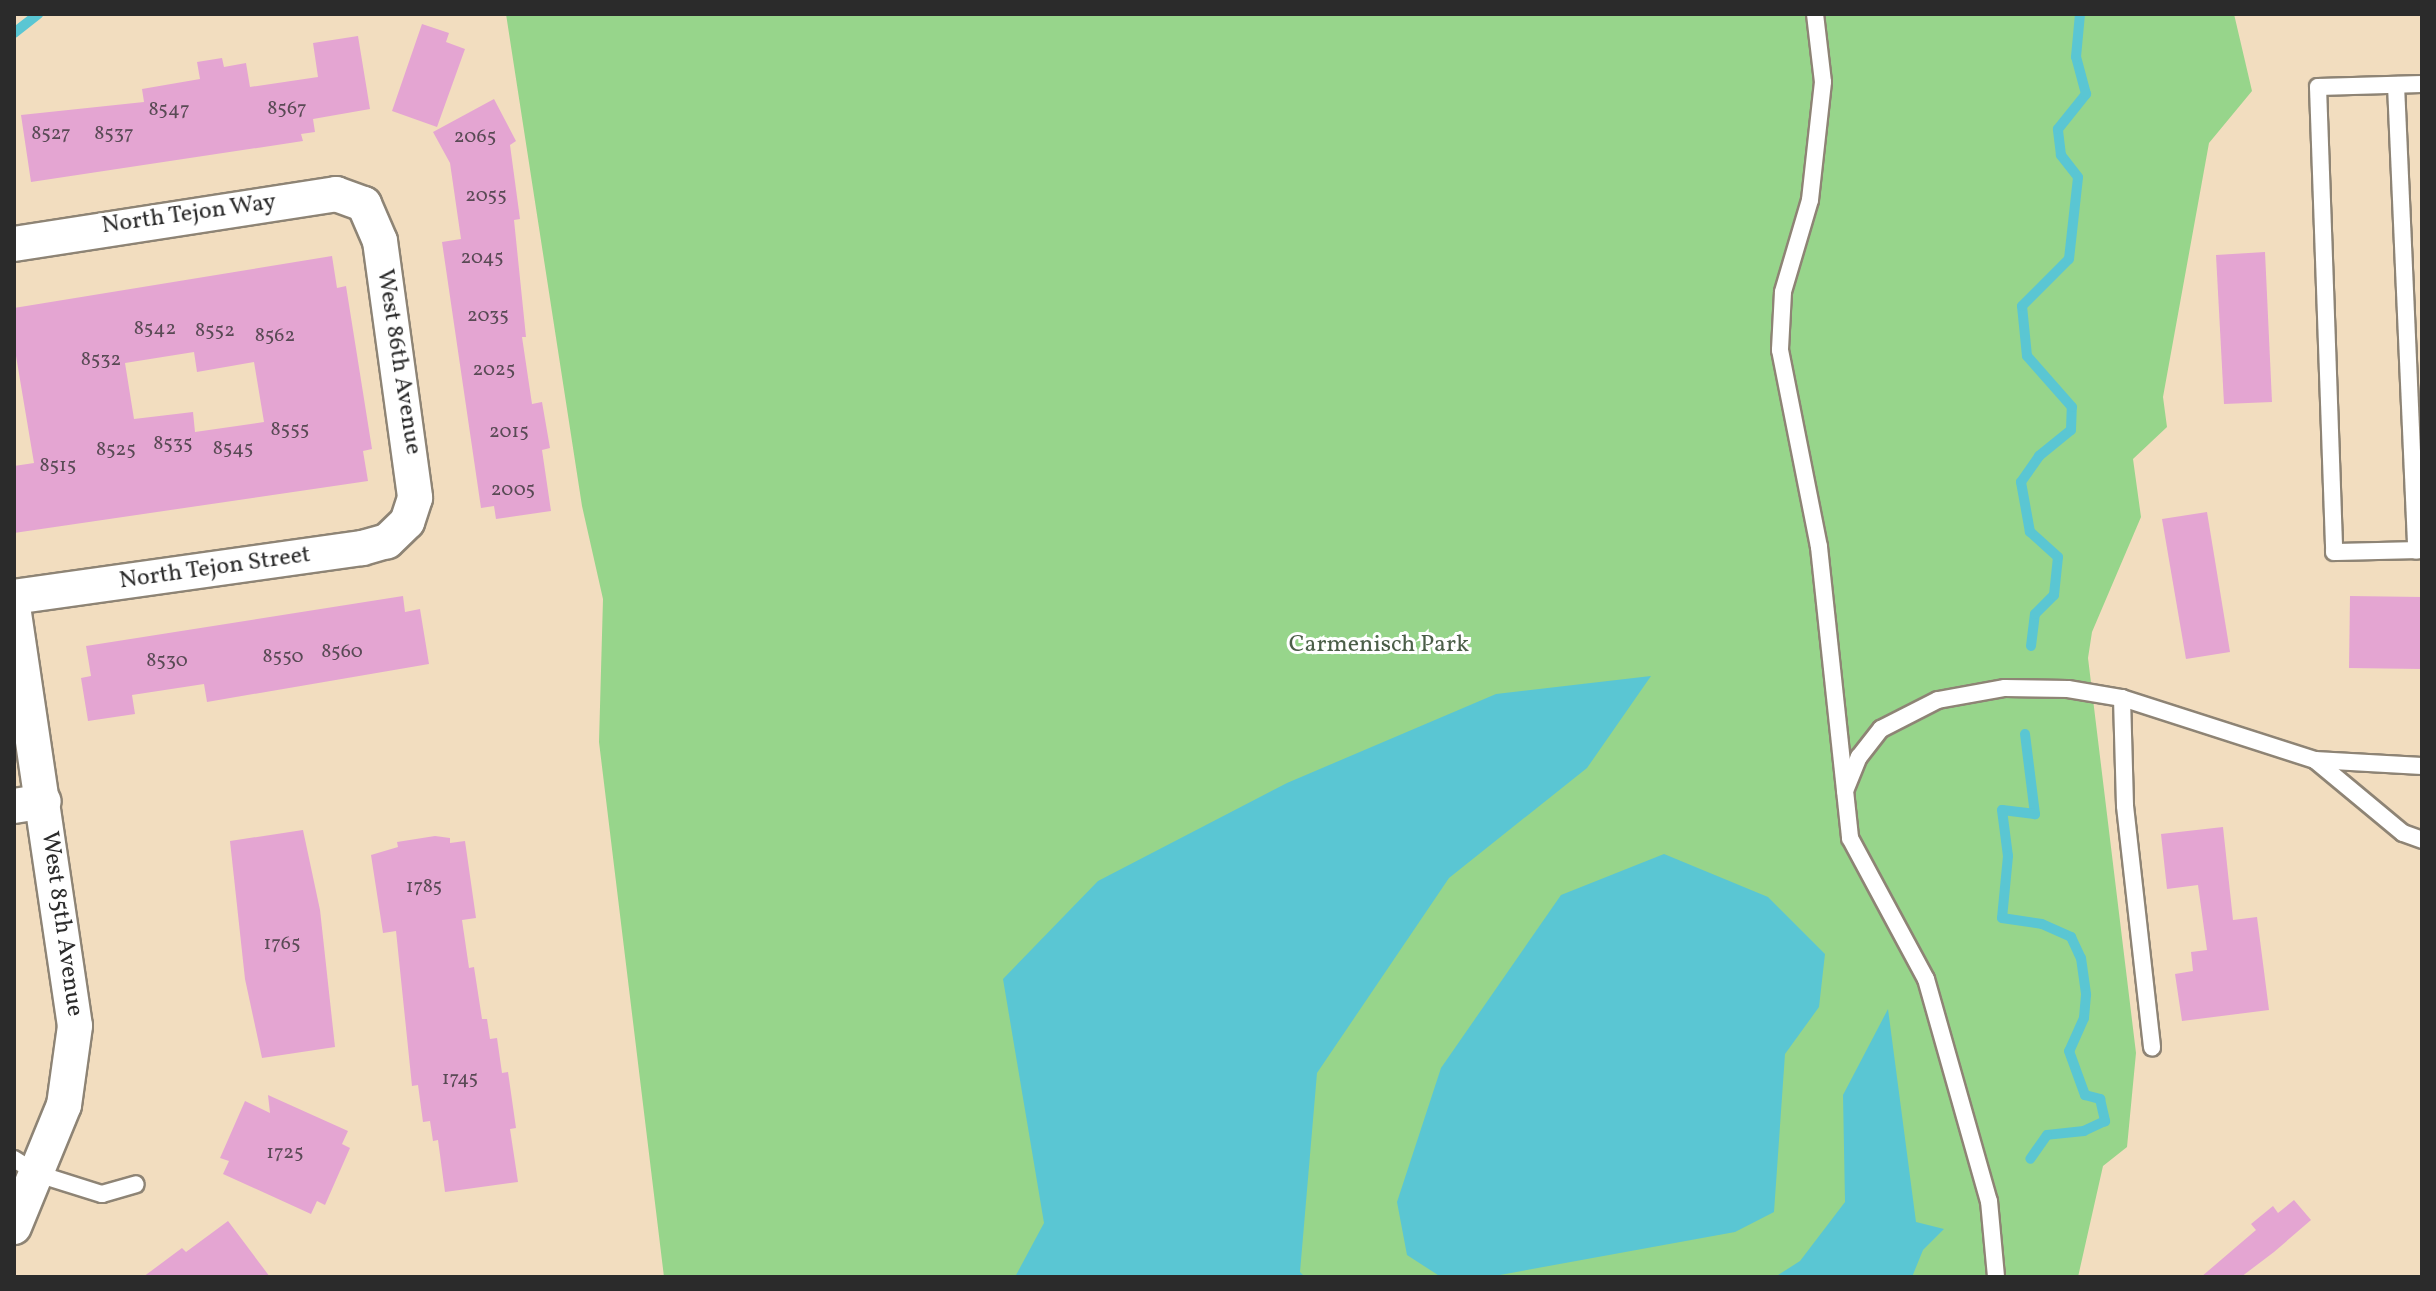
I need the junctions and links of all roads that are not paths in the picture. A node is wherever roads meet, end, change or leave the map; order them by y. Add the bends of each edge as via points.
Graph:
1 (1815, 14) edge
2 (2422, 84) edge
3 (2396, 85) junction
4 (364, 204) joint
5 (14, 244) edge
6 (407, 522) joint
7 (2419, 551) edge
8 (14, 597) edge
9 (14, 613) edge
10 (2122, 698) junction
11 (2315, 760) junction
12 (2422, 766) edge
13 (1845, 792) junction
14 (29, 804) edge
15 (2422, 840) edge
16 (2152, 1047) dead end
17 (26, 1166) edge
18 (136, 1184) dead end
19 (14, 1227) edge
20 (1996, 1277) edge

1 - 13 lane via 1823,82 1810,200 1783,292 1780,350 1819,547
2 - 3 lane
3 - 7 lane
3 - 7 lane via 2318,87 2334,552
4 - 5 street, North Tejon Way via 336,194
4 - 6 street, West 86th Avenue via 380,241 414,465 415,498
6 - 8 street, North Tejon Street via 387,541 362,548
9 - 14 street, West 85th Avenue
10 - 11 lane
10 - 13 lane via 2068,689 2005,688 1938,700 1881,729 1859,757
10 - 16 lane via 2125,806
11 - 12 lane
11 - 15 lane via 2403,833
13 - 20 lane via 1850,838 1926,979 1989,1201
14 - 17 street, West 85th Avenue via 75,1026 64,1105
17 - 18 lane via 102,1194
17 - 19 street, West 85th Avenue

